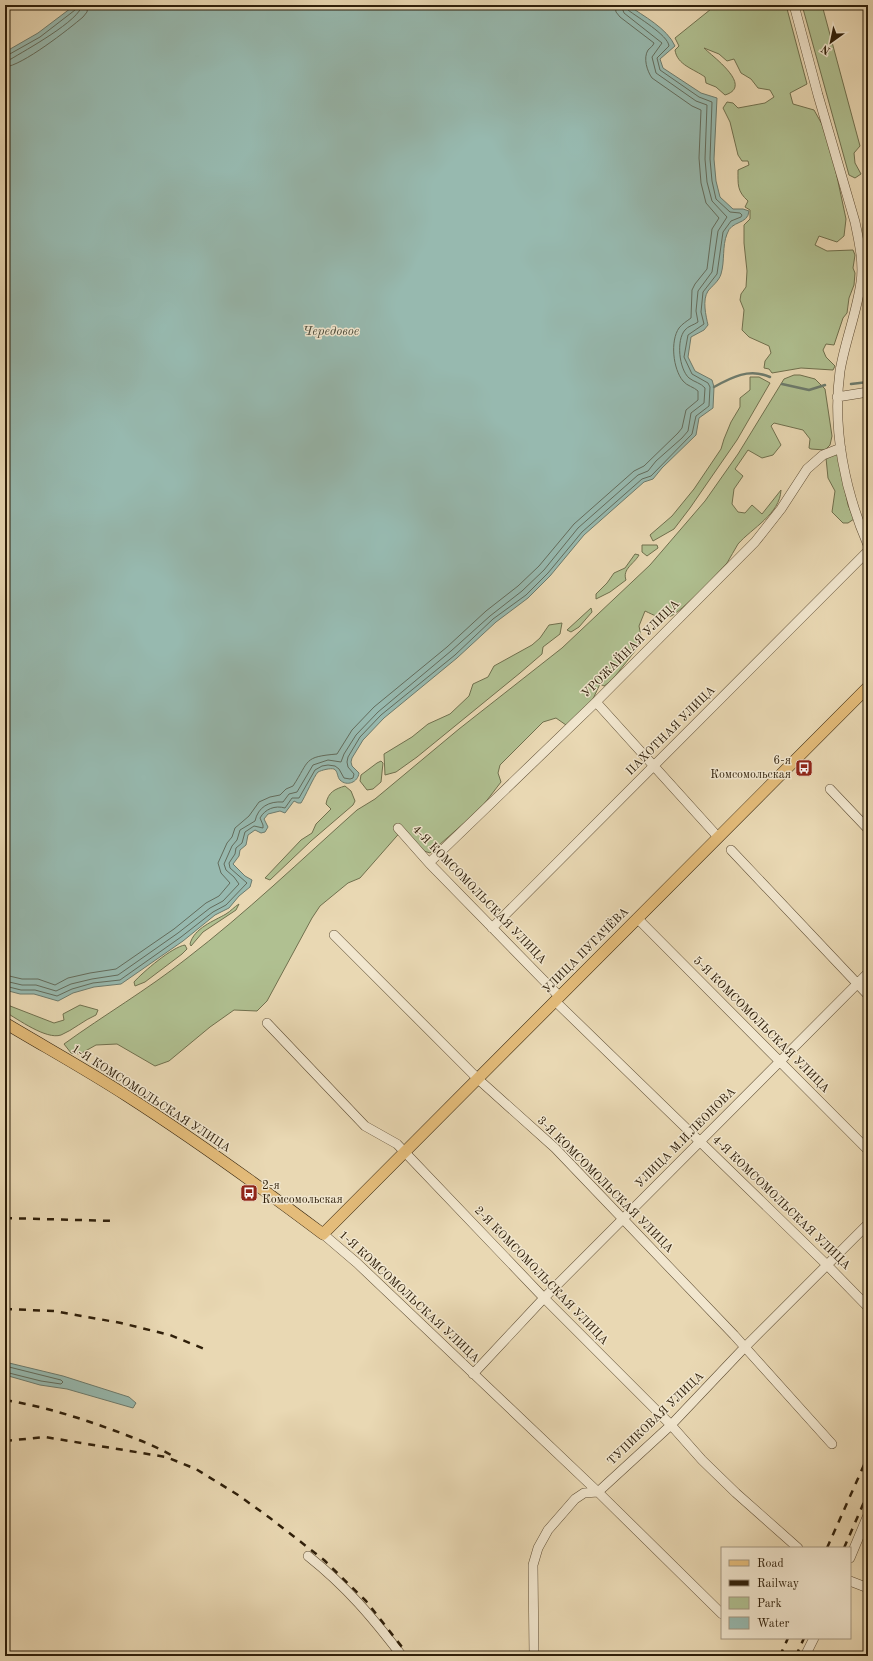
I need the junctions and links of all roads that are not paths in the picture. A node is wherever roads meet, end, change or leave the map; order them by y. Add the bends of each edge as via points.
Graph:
1 (794, 5) edge
2 (868, 392) edge
3 (837, 397) junction
4 (841, 448) junction
5 (868, 545) edge
6 (868, 551) edge
7 (868, 687) edge
8 (596, 702) junction
9 (654, 765) junction
10 (830, 789) dead end
11 (398, 828) dead end
12 (868, 829) edge
13 (718, 836) junction
14 (731, 850) dead end
15 (430, 863) junction
16 (637, 918) junction
17 (492, 928) junction
18 (334, 935) dead end
19 (868, 973) edge
20 (858, 984) junction
21 (868, 994) edge
22 (557, 998) junction
23 (5, 1022) edge
24 (267, 1023) dead end
25 (780, 1061) junction
26 (478, 1079) junction
27 (700, 1141) junction
28 (868, 1150) edge
29 (405, 1152) junction
30 (623, 1219) junction
31 (868, 1224) edge
32 (323, 1234) junction
33 (826, 1264) junction
34 (544, 1298) junction
35 (868, 1307) edge
36 (744, 1348) junction
37 (473, 1374) junction
38 (671, 1425) junction
39 (832, 1444) dead end
40 (598, 1492) junction
41 (868, 1515) edge
42 (797, 1547) edge
43 (308, 1556) dead end
44 (851, 1556) edge
45 (851, 1581) edge
46 (868, 1588) edge
47 (721, 1613) edge
48 (814, 1639) edge
49 (402, 1656) edge
50 (534, 1656) edge
51 (805, 1656) edge

1 - 3 street via 855,222 861,263 862,281 840,370
2 - 3 street
3 - 4 street
4 - 5 street via 856,517
4 - 8 street, УРОЖАЙНАЯ УЛИЦА via 822,455 807,470 755,542
6 - 9 street, ПАХОТНАЯ УЛИЦА
7 - 13 main road, УЛИЦА ПУГАЧЁВА
8 - 9 street
8 - 15 street, УРОЖАЙНАЯ УЛИЦА
9 - 13 street
9 - 17 street, ПАХОТНАЯ УЛИЦА
10 - 12 street
11 - 15 street, 4-Я КОМСОМОЛЬСКАЯ УЛИЦА
13 - 16 main road, УЛИЦА ПУГАЧЁВА
14 - 20 street
15 - 17 street, 4-Я КОМСОМОЛЬСКАЯ УЛИЦА
16 - 22 main road, УЛИЦА ПУГАЧЁВА
16 - 25 street, 5-Я КОМСОМОЛЬСКАЯ УЛИЦА
17 - 22 street, 4-Я КОМСОМОЛЬСКАЯ УЛИЦА
18 - 26 street, 3-Я КОМСОМОЛЬСКАЯ УЛИЦА
19 - 20 street, УЛИЦА М.И.ЛЕОНОВА
20 - 21 street
20 - 25 street, УЛИЦА М.И.ЛЕОНОВА
22 - 26 main road, УЛИЦА ПУГАЧЁВА
22 - 27 street, 4-Я КОМСОМОЛЬСКАЯ УЛИЦА
23 - 32 main road, 1-Я КОМСОМОЛЬСКАЯ УЛИЦА via 126,1095 189,1137
24 - 29 street, 2-Я КОМСОМОЛЬСКАЯ УЛИЦА via 365,1126 390,1139
25 - 27 street, УЛИЦА М.И.ЛЕОНОВА
25 - 28 street, 5-Я КОМСОМОЛЬСКАЯ УЛИЦА
26 - 29 main road, УЛИЦА ПУГАЧЁВА
26 - 30 street, 3-Я КОМСОМОЛЬСКАЯ УЛИЦА via 555,1148
27 - 30 street, УЛИЦА М.И.ЛЕОНОВА
27 - 33 street, 4-Я КОМСОМОЛЬСКАЯ УЛИЦА
29 - 32 main road, УЛИЦА ПУГАЧЁВА
29 - 34 street, 2-Я КОМСОМОЛЬСКАЯ УЛИЦА
30 - 34 street, УЛИЦА М.И.ЛЕОНОВА
30 - 36 street, 3-Я КОМСОМОЛЬСКАЯ УЛИЦА
31 - 33 street, ТУПИКОВАЯ УЛИЦА
32 - 37 street, 1-Я КОМСОМОЛЬСКАЯ УЛИЦА
33 - 35 street, 4-Я КОМСОМОЛЬСКАЯ УЛИЦА
33 - 36 street, ТУПИКОВАЯ УЛИЦА
34 - 37 street, УЛИЦА М.И.ЛЕОНОВА
34 - 38 street, 2-Я КОМСОМОЛЬСКАЯ УЛИЦА
36 - 38 street, ТУПИКОВАЯ УЛИЦА
36 - 39 street, 3-Я КОМСОМОЛЬСКАЯ УЛИЦА
37 - 40 street, 1-Я КОМСОМОЛЬСКАЯ УЛИЦА
38 - 40 street, ТУПИКОВАЯ УЛИЦА
38 - 42 street, 2-Я КОМСОМОЛЬСКАЯ УЛИЦА via 736,1493
40 - 47 street, 1-Я КОМСОМОЛЬСКАЯ УЛИЦА
40 - 50 street, ТУПИКОВАЯ УЛИЦА via 584,1493 575,1500 548,1530 538,1548 533,1565
41 - 44 street
43 - 49 street via 351,1593
45 - 46 street
48 - 51 street

